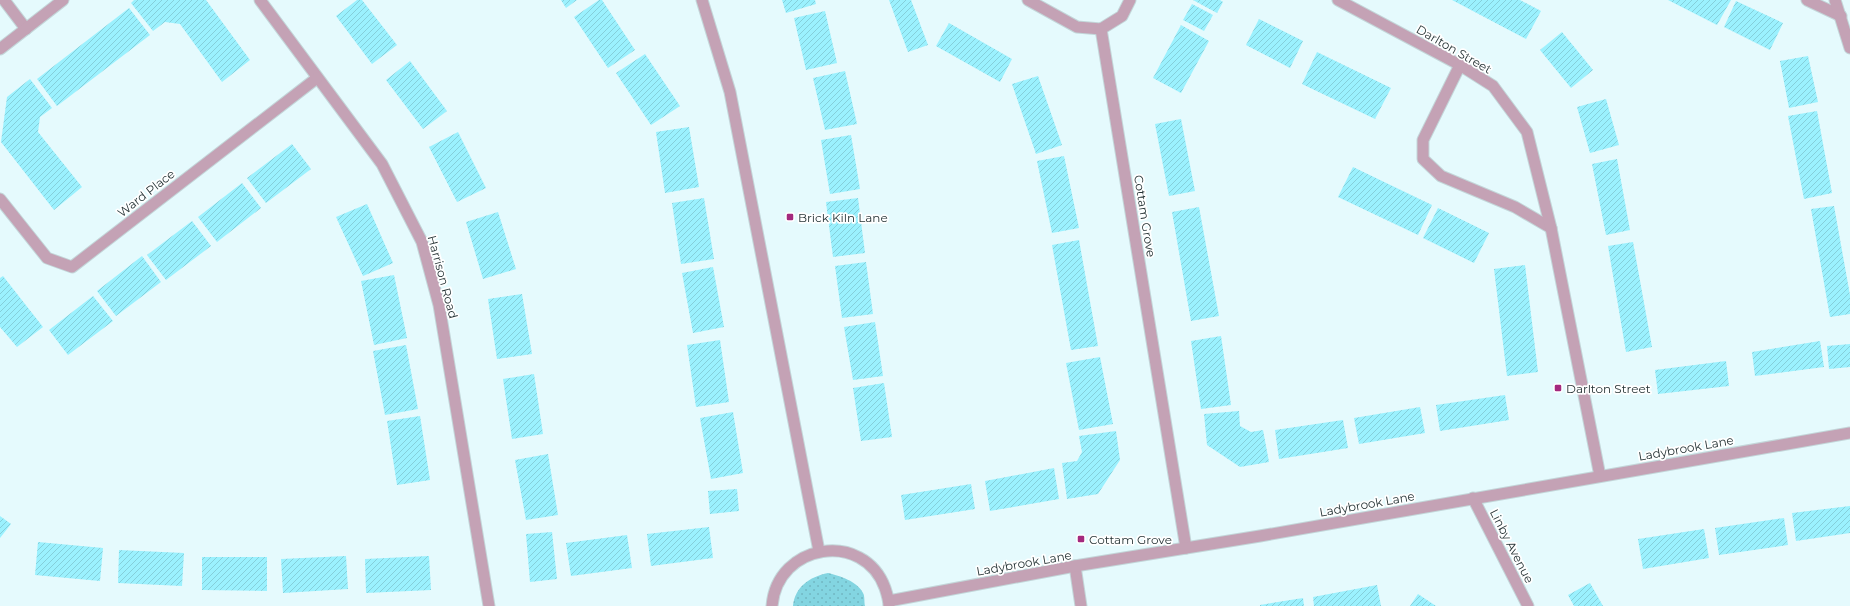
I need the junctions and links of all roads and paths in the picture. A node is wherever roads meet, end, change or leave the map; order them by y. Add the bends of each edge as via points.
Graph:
1 (4, 0) edge
2 (63, 0) edge
3 (260, 0) edge
4 (702, 0) edge
5 (1028, 0) edge
6 (1130, 0) edge
7 (1338, 0) edge
8 (1807, 0) edge
9 (1835, 0) edge
10 (1841, 16) junction
11 (26, 29) junction
12 (1101, 29) junction
13 (1850, 48) edge
14 (0, 49) edge
15 (1460, 65) junction
16 (317, 78) junction
17 (0, 199) edge
18 (1551, 228) junction
19 (1850, 433) edge
20 (1600, 476) junction
21 (1473, 498) junction
22 (1186, 548) junction
23 (819, 551) junction
24 (1075, 566) junction
25 (889, 603) edge
26 (489, 606) edge
27 (772, 606) edge
28 (1081, 606) edge
29 (1528, 606) edge

1 - 11 street
2 - 11 street
3 - 16 street, Harrison Road
4 - 23 street via 730,92
5 - 12 street via 1077,27
6 - 12 street via 1122,16
7 - 15 street, Darlton Street
8 - 10 street
9 - 10 street
10 - 13 street
11 - 14 street
12 - 22 street, Cottam Grove
15 - 18 street, Darlton Street via 1493,86 1527,132
15 - 18 street via 1423,140 1424,159 1441,176 1515,207
16 - 17 street, Ward Place via 72,267 47,258
16 - 26 street, Harrison Road via 382,164 422,242 439,305
18 - 20 street, Darlton Street
19 - 20 street, Ladybrook Lane
20 - 21 street, Ladybrook Lane
21 - 22 street, Ladybrook Lane
21 - 29 street, Linby Avenue
22 - 24 street, Ladybrook Lane
23 - 25 street, Ladybrook Lane via 843,551 865,561 881,578
23 - 27 street, Ladybrook Lane via 798,559 783,574 773,594
24 - 25 street, Ladybrook Lane
24 - 28 street

